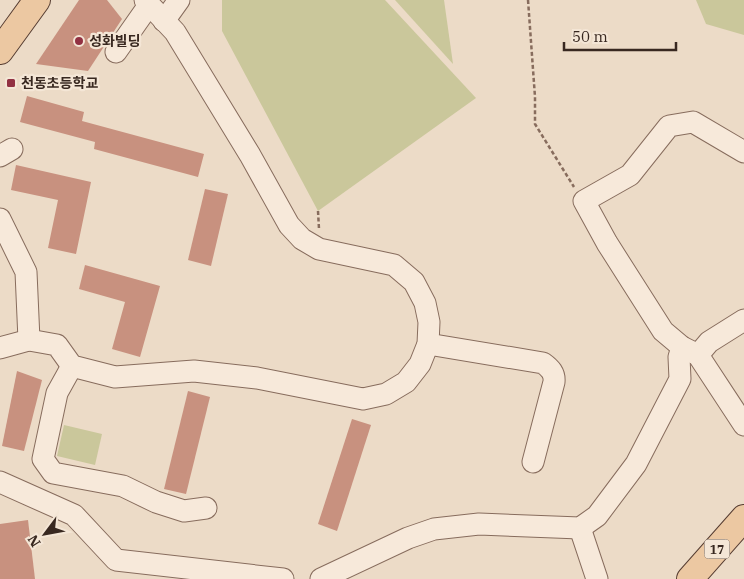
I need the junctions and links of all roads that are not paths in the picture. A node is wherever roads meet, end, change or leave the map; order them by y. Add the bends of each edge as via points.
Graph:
1 (37, 0) edge
2 (179, 0) edge
3 (147, 2) edge
4 (164, 21) junction
5 (0, 51) edge
6 (116, 52) dead end
7 (744, 152) edge
8 (0, 219) edge
9 (744, 320) edge
10 (29, 340) junction
11 (428, 344) junction
12 (0, 348) edge
13 (690, 351) junction
14 (72, 366) junction
15 (744, 425) edge
16 (534, 462) dead end
17 (0, 482) edge
18 (206, 508) dead end
19 (744, 518) edge
20 (580, 528) junction
21 (117, 569) edge
22 (283, 579) edge
23 (321, 579) edge
24 (597, 579) edge
25 (690, 579) edge

1 - 5 main road
2 - 4 street
3 - 4 street
3 - 6 street
4 - 11 street via 250,155 289,224 302,239 319,249 394,265 414,282 425,303 429,322
7 - 13 street via 693,122 669,126 630,175 584,201 663,331
8 - 10 street via 26,272
9 - 13 street
10 - 12 street
10 - 14 street via 57,345
11 - 14 street via 420,364 406,382 386,394 363,399 257,378 194,371 116,377
11 - 16 street via 543,363 549,368 555,376
13 - 15 street
13 - 20 street via 679,357 680,379 636,464 597,516
14 - 18 street via 56,393 43,459 53,473 123,486 184,511
17 - 21 street via 74,515
19 - 25 main road, 17
20 - 23 street via 479,524 434,529
20 - 24 street
21 - 22 street

